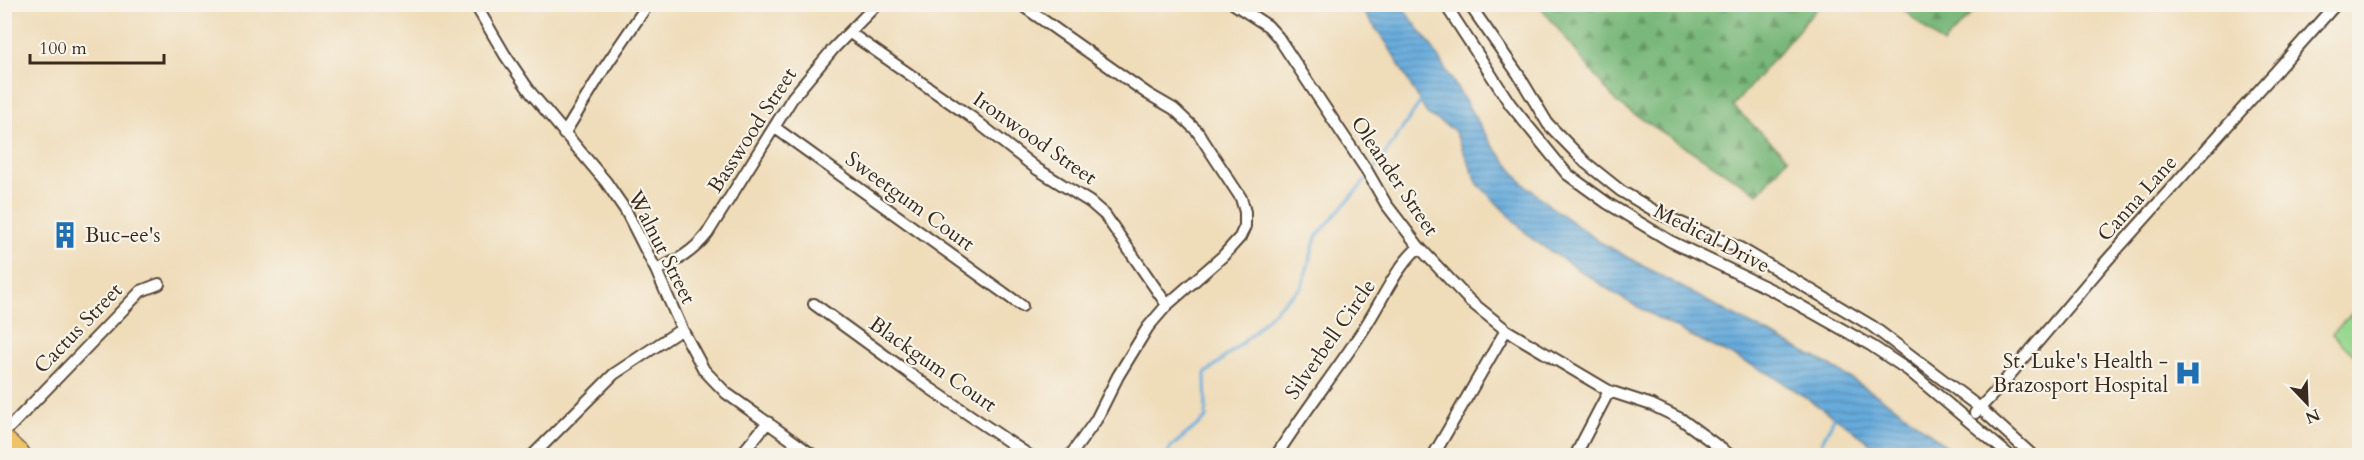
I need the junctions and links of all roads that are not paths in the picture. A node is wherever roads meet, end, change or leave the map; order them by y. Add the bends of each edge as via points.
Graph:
1 (475, 4) edge
2 (648, 4) edge
3 (877, 4) edge
4 (1020, 4) edge
5 (1234, 4) edge
6 (1445, 4) edge
7 (1469, 4) edge
8 (2336, 4) edge
9 (850, 33) junction
10 (774, 127) junction
11 (564, 135) junction
12 (1419, 247) junction
13 (656, 270) junction
14 (159, 284) dead end
15 (813, 304) dead end
16 (1167, 305) junction
17 (1022, 306) dead end
18 (682, 329) junction
19 (1506, 330) junction
20 (1609, 391) junction
21 (1980, 408) junction
22 (1968, 419) junction
23 (768, 422) junction
24 (4, 434) edge
25 (1717, 451) edge
26 (26, 456) edge
27 (532, 456) edge
28 (740, 456) edge
29 (814, 456) edge
30 (1030, 456) edge
31 (1070, 456) edge
32 (1276, 456) edge
33 (1433, 456) edge
34 (1575, 456) edge
35 (1731, 456) edge
36 (2010, 456) edge
37 (2033, 456) edge

1 - 11 street, Walnut Street via 505,55
2 - 11 street
3 - 9 street, Basswood Street
4 - 16 street via 1174,109 1197,131 1240,198 1245,212 1240,237
5 - 12 street, Oleander Street via 1278,37 1386,204
6 - 22 street, Medical Drive via 1510,104 1567,174 1670,241 1776,292 1872,346
7 - 21 street, Medical Drive via 1548,124 1586,163 1621,191 1660,214 1740,248 1872,326
8 - 21 street, Canna Lane
9 - 10 street, Basswood Street via 794,97
9 - 16 street, Ironwood Street via 971,117 1037,169 1090,202 1105,215
10 - 13 street, Basswood Street via 698,246
10 - 17 street, Sweetgum Court
11 - 13 street, Walnut Street via 621,204
12 - 19 street, Oleander Street via 1470,301
12 - 32 street, Silverbell Circle via 1407,258 1364,329 1300,416
13 - 18 street, Walnut Street
14 - 24 street, Cactus Street via 141,291
15 - 30 street, Blackgum Court
16 - 31 street via 1148,327 1096,420
18 - 23 street, Walnut Street via 714,382
18 - 27 street via 614,374
19 - 20 street, Oleander Street
19 - 33 street
20 - 25 street, Oleander Street via 1694,427
20 - 34 street
21 - 22 street, Canna Lane
21 - 37 street, Medical Drive
22 - 36 street, Medical Drive
23 - 28 street
23 - 29 street, Walnut Street
24 - 26 main road
25 - 35 street, Oleander Street

